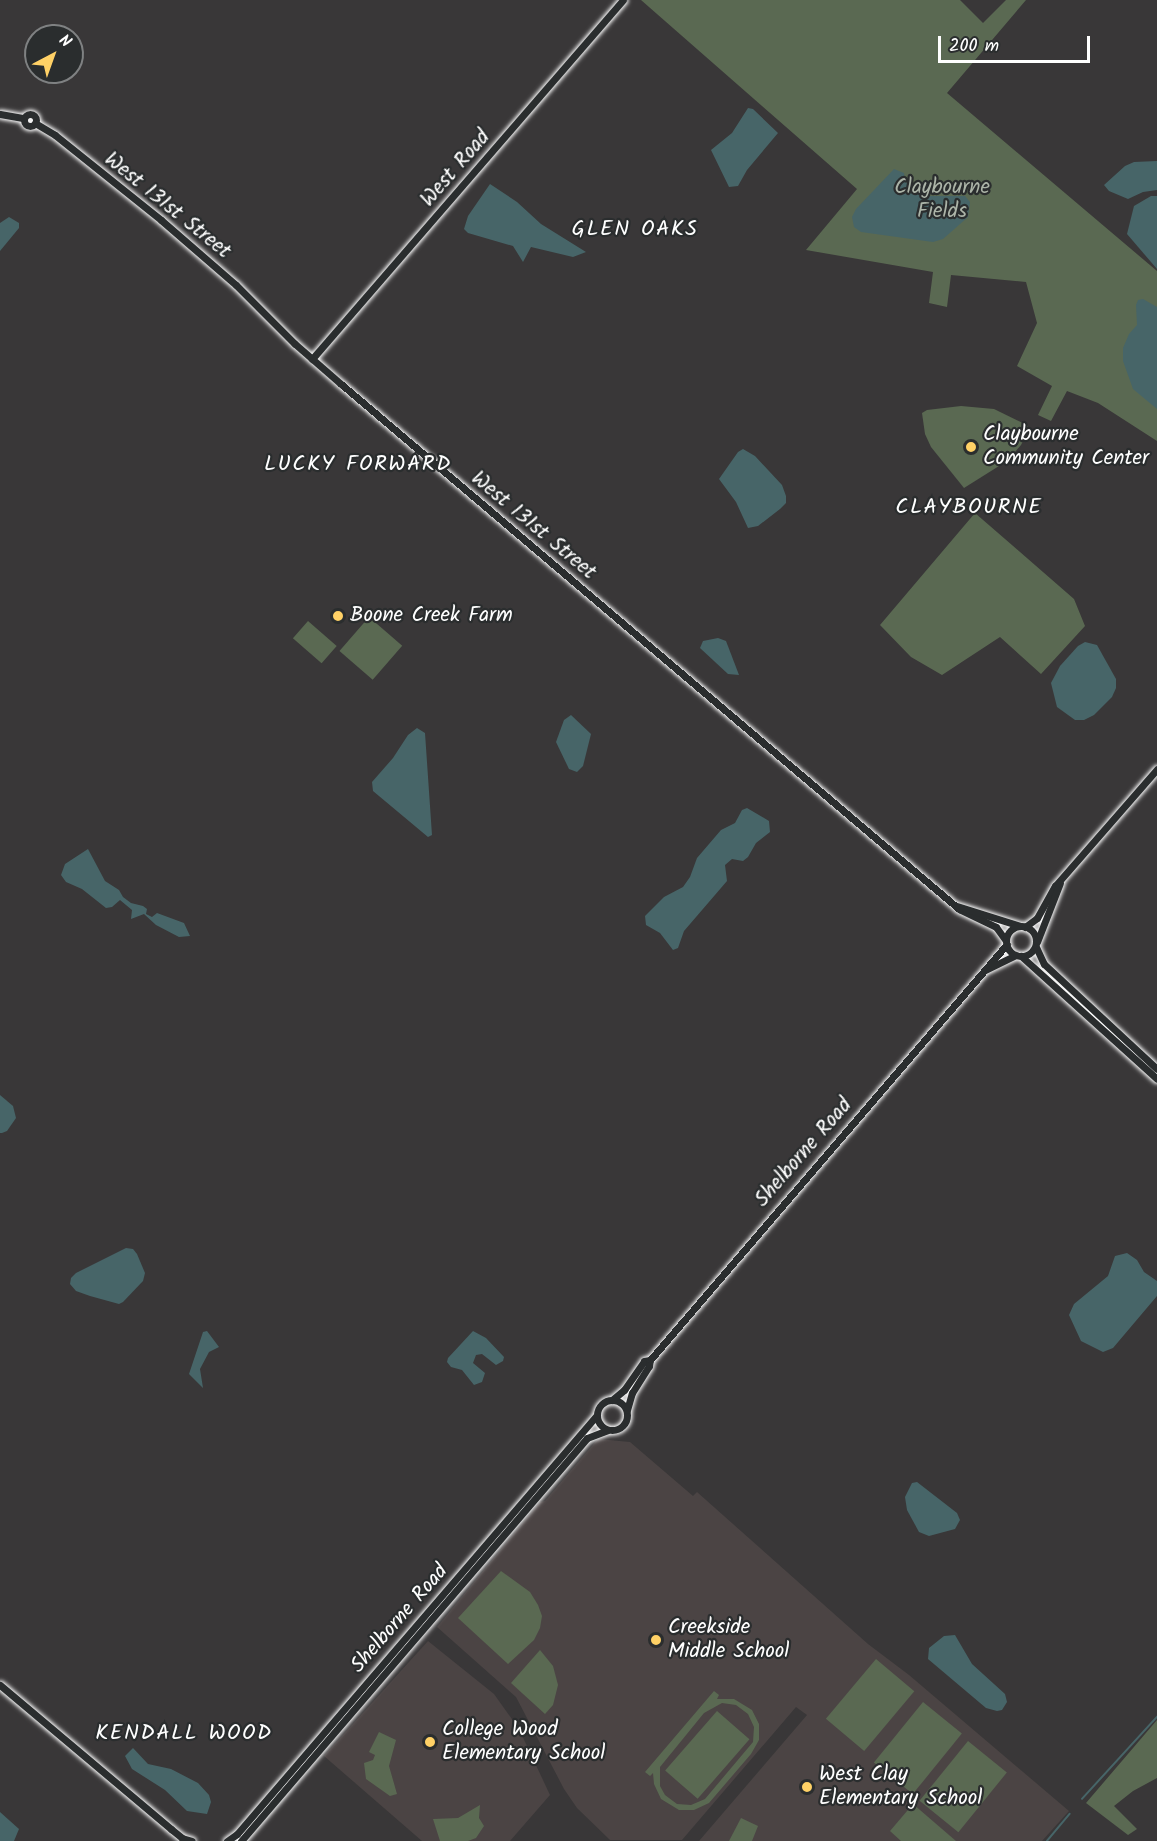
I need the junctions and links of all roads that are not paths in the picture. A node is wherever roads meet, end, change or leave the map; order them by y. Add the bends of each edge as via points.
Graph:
1 (622, 0) edge
2 (0, 114) edge
3 (312, 360) junction
4 (1157, 769) edge
5 (1060, 884) junction
6 (957, 906) junction
7 (1022, 926) junction
8 (1006, 943) junction
9 (1036, 945) junction
10 (1018, 956) junction
11 (986, 970) junction
12 (1157, 1069) edge
13 (1157, 1079) edge
14 (650, 1360) junction
15 (612, 1400) junction
16 (627, 1410) junction
17 (597, 1415) junction
18 (608, 1430) junction
19 (0, 1684) edge
20 (183, 1839) edge
21 (192, 1841) edge
22 (227, 1841) edge
23 (241, 1841) edge

1 - 3 street, West Road
2 - 3 street, West 131st Street via 23,118 32,114 35,123 207,259
3 - 6 street, West 131st Street
4 - 5 street
5 - 7 street via 1039,916
5 - 9 street
6 - 7 street, West 131st Street
6 - 8 street, West 131st Street via 999,929
7 - 8 street via 1011,930
7 - 9 street via 1035,934
8 - 10 street
8 - 11 street, Shelborne Road
9 - 10 street via 1030,954
9 - 12 street via 1044,964
10 - 11 street, Shelborne Road
10 - 13 street
11 - 14 street, Shelborne Road
14 - 15 street, Shelborne Road via 644,1361 623,1392
14 - 16 street, Shelborne Road
15 - 16 street via 619,1401
15 - 17 street via 600,1406
16 - 18 street via 622,1427
17 - 18 street
17 - 22 street, Shelborne Road
18 - 23 street, Shelborne Road via 587,1438
19 - 20 street
20 - 21 street

